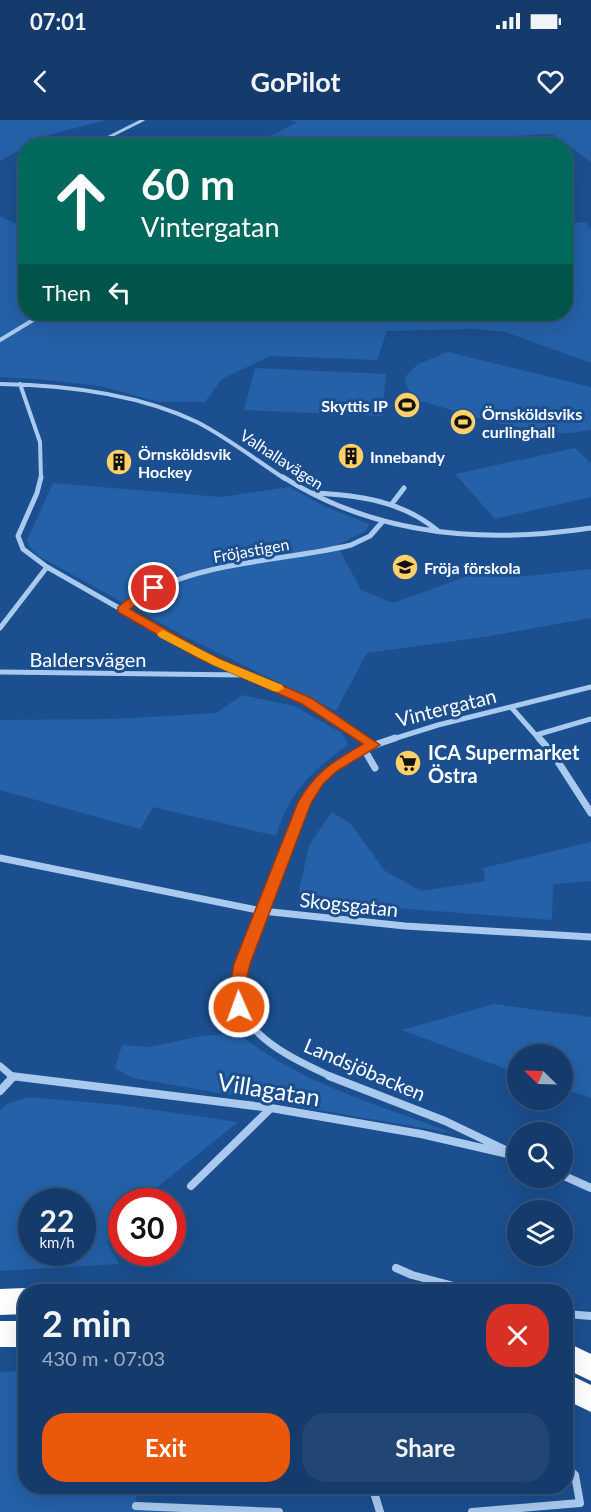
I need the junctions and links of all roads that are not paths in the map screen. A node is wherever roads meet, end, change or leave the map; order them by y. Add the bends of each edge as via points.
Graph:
1 (142, 120) edge
2 (107, 138) edge
3 (31, 321) edge
4 (0, 340) edge
5 (0, 384) edge
6 (20, 384) junction
7 (404, 488) dead end
8 (310, 493) junction
9 (391, 506) junction
10 (384, 521) junction
11 (591, 528) edge
12 (438, 531) junction
13 (47, 567) junction
14 (122, 610) junction
15 (0, 628) edge
16 (0, 672) edge
17 (248, 675) junction
18 (591, 687) edge
19 (511, 707) junction
20 (591, 719) edge
21 (536, 735) junction
22 (373, 745) junction
23 (364, 749) junction
24 (375, 768) dead end
25 (591, 813) edge
26 (0, 858) edge
27 (262, 911) junction
28 (591, 937) edge
29 (0, 1066) edge
30 (13, 1077) junction
31 (0, 1091) edge
32 (271, 1108) junction
33 (507, 1151) edge
34 (507, 1154) edge
35 (573, 1180) edge
36 (191, 1186) dead end
37 (591, 1188) edge
38 (396, 1268) dead end
39 (446, 1284) edge
40 (18, 1301) edge
41 (0, 1302) edge
42 (573, 1315) edge
43 (591, 1316) edge
44 (0, 1334) edge
45 (18, 1334) edge
46 (573, 1359) edge
47 (591, 1368) edge
48 (573, 1390) edge
49 (591, 1400) edge
50 (573, 1473) edge
51 (374, 1494) edge
52 (136, 1506) dead end
53 (279, 1512) edge
54 (380, 1512) edge
55 (472, 1512) edge

1 - 2 street
3 - 4 street
5 - 6 street, Valhallavägen
6 - 8 street, Valhallavägen via 77,389 176,413 230,440
6 - 13 street, Baldersvägen via 41,446 41,481 19,539 23,549
7 - 9 street
8 - 9 street via 362,497
8 - 10 street, Valhallavägen
9 - 12 street via 428,520
10 - 12 street, Valhallavägen
10 - 14 street, Fröjastigen via 370,536 351,545 180,579 146,591
11 - 12 street, Valhallavägen via 509,537
13 - 14 street, Baldersvägen
13 - 15 street
14 - 17 street, Baldersvägen via 172,640
16 - 17 street, Baldersvägen
17 - 22 street, Baldersvägen via 307,701
18 - 19 street, Vintergatan
19 - 21 street
19 - 22 street, Vintergatan
20 - 21 street
21 - 25 street
22 - 23 street, Vintergatan
23 - 24 street
23 - 27 street, Vintergatan via 333,767 313,789 297,819
26 - 27 street, Skogsgatan
27 - 28 street, Skogsgatan via 405,926
27 - 33 street, Landsjöbacken via 235,995 253,1028 267,1041 312,1067 439,1118
29 - 30 street
30 - 31 street
30 - 32 street, Villagatan
32 - 34 street, Villagatan
32 - 36 street
35 - 37 street
38 - 39 street
40 - 41 highway
42 - 43 street
44 - 45 highway
46 - 47 highway
48 - 49 highway
50 - 55 street via 580,1503
51 - 54 street
52 - 53 street

